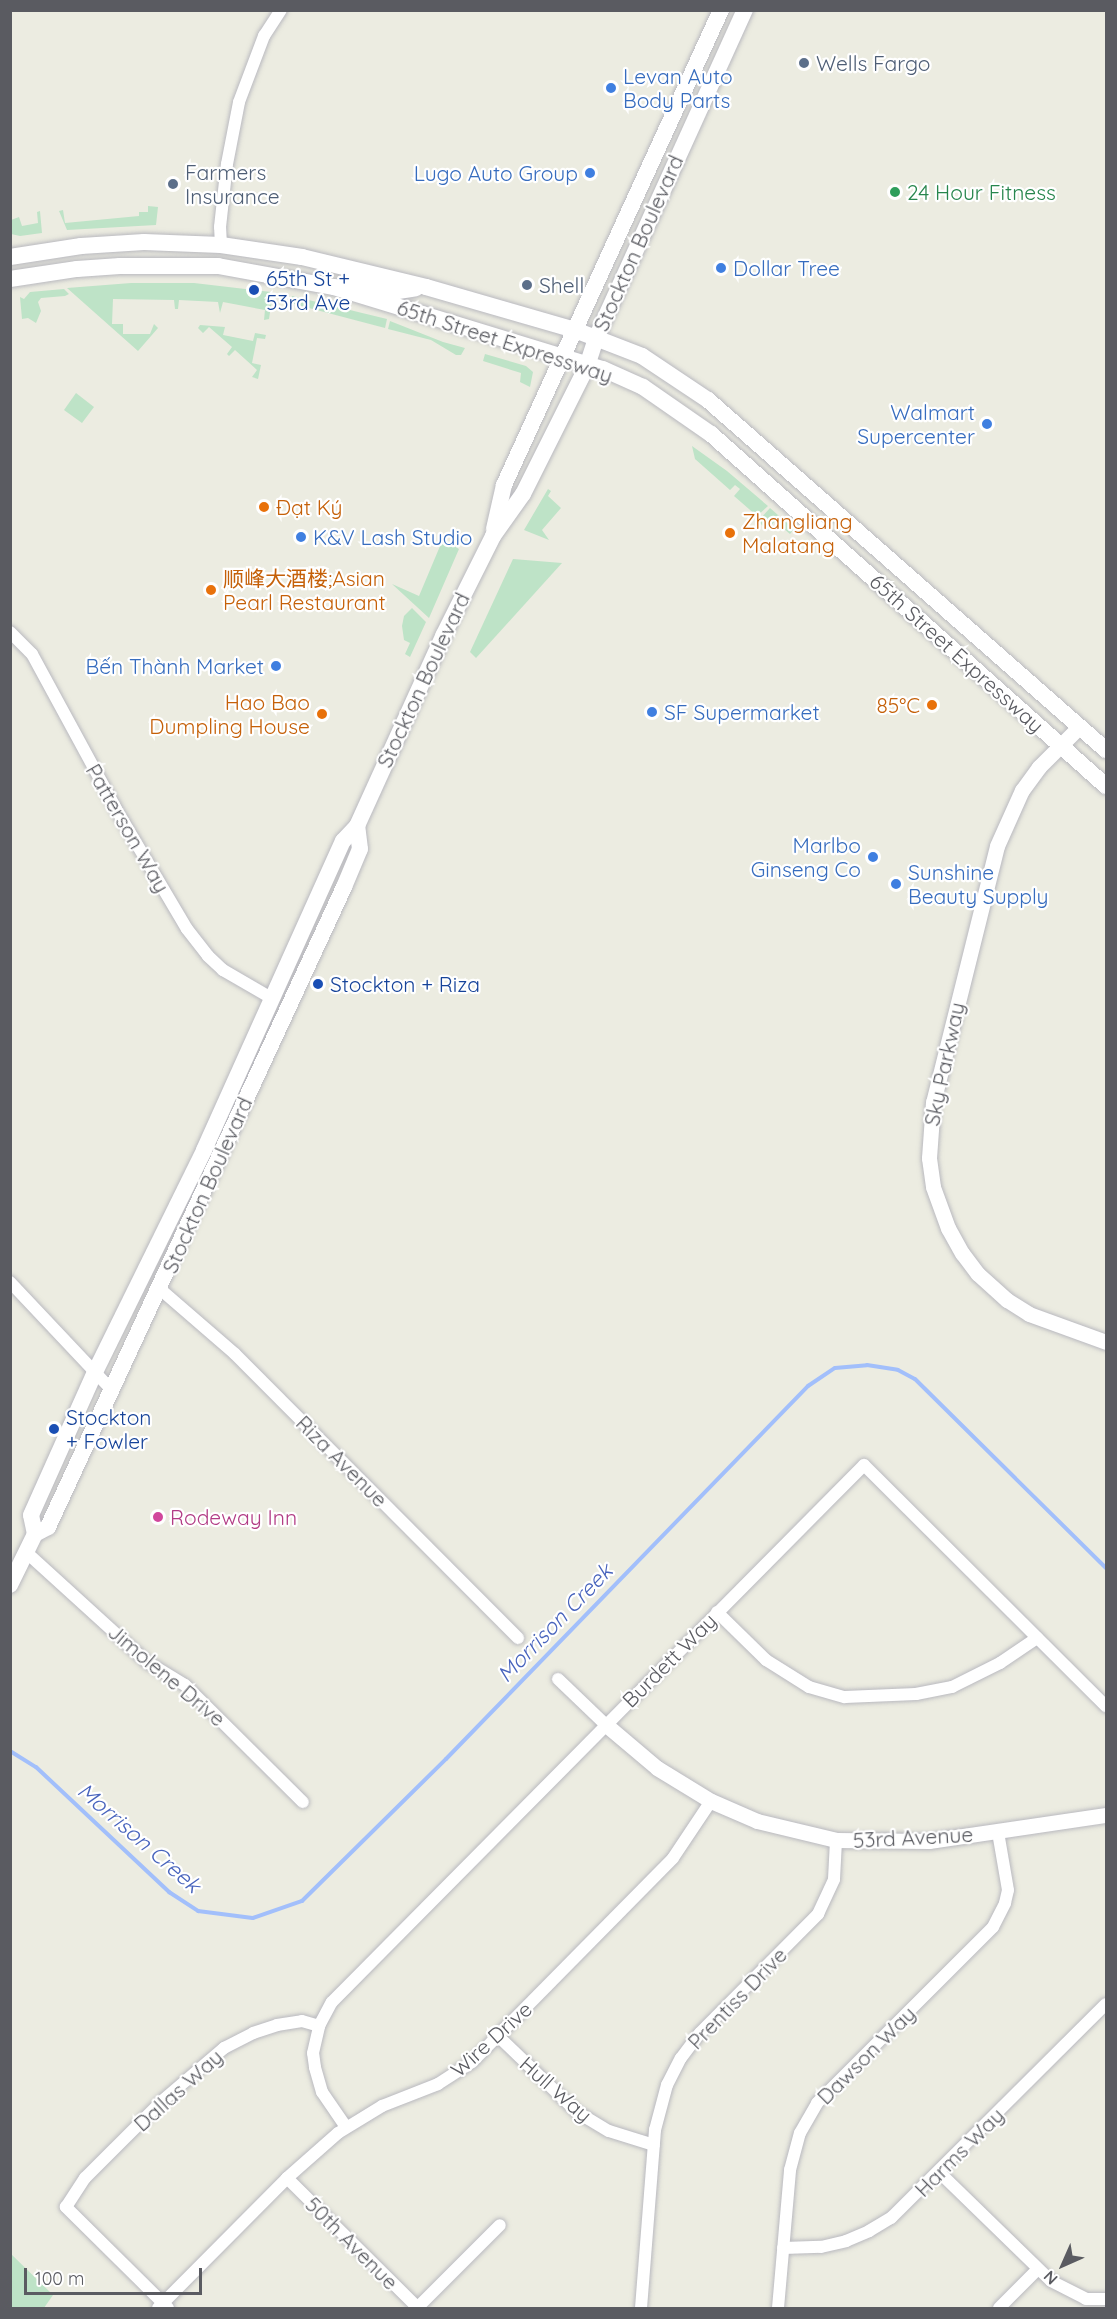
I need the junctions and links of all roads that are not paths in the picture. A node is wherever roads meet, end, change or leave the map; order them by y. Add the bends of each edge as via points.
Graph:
1 (281, 10) edge
2 (721, 10) edge
3 (745, 10) edge
4 (221, 245) junction
5 (10, 257) edge
6 (135, 265) junction
7 (282, 276) junction
8 (10, 279) edge
9 (426, 287) junction
10 (575, 330) junction
11 (596, 338) junction
12 (562, 356) junction
13 (587, 366) junction
14 (742, 462) junction
15 (828, 506) junction
16 (826, 535) junction
17 (493, 536) junction
18 (909, 577) junction
19 (10, 632) edge
20 (1079, 727) junction
21 (1061, 746) junction
22 (1107, 750) edge
23 (1107, 786) edge
24 (357, 826) junction
25 (273, 999) junction
26 (245, 1100) junction
27 (140, 1281) junction
28 (10, 1282) edge
29 (160, 1289) junction
30 (1107, 1342) edge
31 (95, 1372) junction
32 (110, 1388) junction
33 (34, 1534) junction
34 (26, 1552) junction
35 (10, 1585) edge
36 (717, 1612) junction
37 (518, 1638) dead end
38 (1038, 1638) junction
39 (558, 1679) dead end
40 (1107, 1706) edge
41 (605, 1724) junction
42 (711, 1801) junction
43 (303, 1802) dead end
44 (1107, 1815) edge
45 (998, 1832) junction
46 (836, 1840) junction
47 (1107, 2004) edge
48 (319, 2026) junction
49 (498, 2036) junction
50 (346, 2127) junction
51 (654, 2145) junction
52 (939, 2172) junction
53 (287, 2178) junction
54 (500, 2225) dead end
55 (783, 2248) junction
56 (1038, 2269) junction
57 (1107, 2299) edge
58 (163, 2307) edge
59 (418, 2308) edge
60 (641, 2308) edge
61 (778, 2308) edge
62 (999, 2308) edge

1 - 4 street via 264,36 239,102 227,165
2 - 10 main road, Stockton Boulevard
3 - 11 main road, Stockton Boulevard
4 - 5 main road, 65th Street Expressway via 144,242 81,246
4 - 6 main road via 212,256 156,257
4 - 9 main road, 65th Street Expressway via 302,257
6 - 7 main road, 65th Street Expressway via 218,266
6 - 8 main road, 65th Street Expressway
7 - 9 main road via 299,270 313,272 392,292
7 - 12 main road, 65th Street Expressway
9 - 10 main road, 65th Street Expressway
10 - 11 main road, 65th Street Expressway
10 - 12 main road, Stockton Boulevard
11 - 13 main road, Stockton Boulevard
11 - 15 main road, 65th Street Expressway via 642,356 690,386
12 - 13 main road, 65th Street Expressway
12 - 17 main road, Stockton Boulevard via 504,485
13 - 14 main road, 65th Street Expressway via 643,387 711,434
13 - 17 main road, Stockton Boulevard via 523,494
14 - 15 main road via 768,473 812,512 820,515
14 - 16 main road, 65th Street Expressway
15 - 18 main road, 65th Street Expressway
16 - 18 main road via 837,532 882,570
16 - 21 main road, 65th Street Expressway
17 - 24 main road, Stockton Boulevard
18 - 20 main road, 65th Street Expressway
19 - 25 street, Patterson Way via 32,654 187,929 223,969
20 - 21 street, Sky Parkway
20 - 22 main road, 65th Street Expressway
21 - 23 main road, 65th Street Expressway
21 - 30 street, Sky Parkway via 1022,790 997,846 933,1101 929,1158 933,1186 948,1227 978,1274 1029,1314
24 - 25 main road, Stockton Boulevard via 343,841
24 - 26 main road, Stockton Boulevard via 360,849
25 - 26 main road via 274,1016 241,1083
25 - 27 main road, Stockton Boulevard
26 - 29 main road, Stockton Boulevard
27 - 29 main road
27 - 31 main road, Stockton Boulevard
28 - 31 street
29 - 32 main road, Stockton Boulevard
29 - 37 street, Riza Avenue via 235,1354
31 - 32 street
31 - 33 main road, Stockton Boulevard via 31,1515
32 - 33 main road, Stockton Boulevard via 48,1527
33 - 34 main road, Stockton Boulevard
34 - 35 main road, Stockton Boulevard
34 - 43 street, Jimolene Drive via 147,1662 185,1685
36 - 38 street via 766,1660 809,1687 845,1697 916,1694 952,1687
36 - 38 street, Burdett Way via 864,1465
36 - 41 street, Burdett Way
38 - 40 street, Burdett Way
39 - 41 street
41 - 42 street, 53rd Avenue via 657,1768
41 - 48 street, Burdett Way via 332,2002
42 - 46 street, 53rd Avenue via 757,1821
42 - 49 street, Wire Drive via 673,1858
44 - 45 street, 53rd Avenue
45 - 46 street, 53rd Avenue via 929,1841
45 - 55 street, Dawson Way via 1008,1890 1000,1915 984,1937 817,2103 792,2157
46 - 51 street, Prentiss Drive via 834,1879 825,1903 810,1923 700,2033 681,2058 662,2100
47 - 52 street, Harms Way
48 - 50 street, Burdett Way via 314,2053 318,2080
48 - 58 street, Dallas Way via 302,2021 277,2025 224,2048 162,2101 85,2178 66,2207
49 - 50 street, Wire Drive via 450,2077 382,2106
49 - 51 street, Hull Way via 577,2112 609,2131
50 - 53 street, Wire Drive
51 - 60 street, Prentiss Drive
52 - 55 street, Harms Way via 891,2218 869,2231 821,2247
52 - 56 street
53 - 58 street, Wire Drive
53 - 59 street, 50th Avenue
54 - 59 street
55 - 61 street, Dawson Way
56 - 57 street via 1073,2294 1086,2299
56 - 62 street

